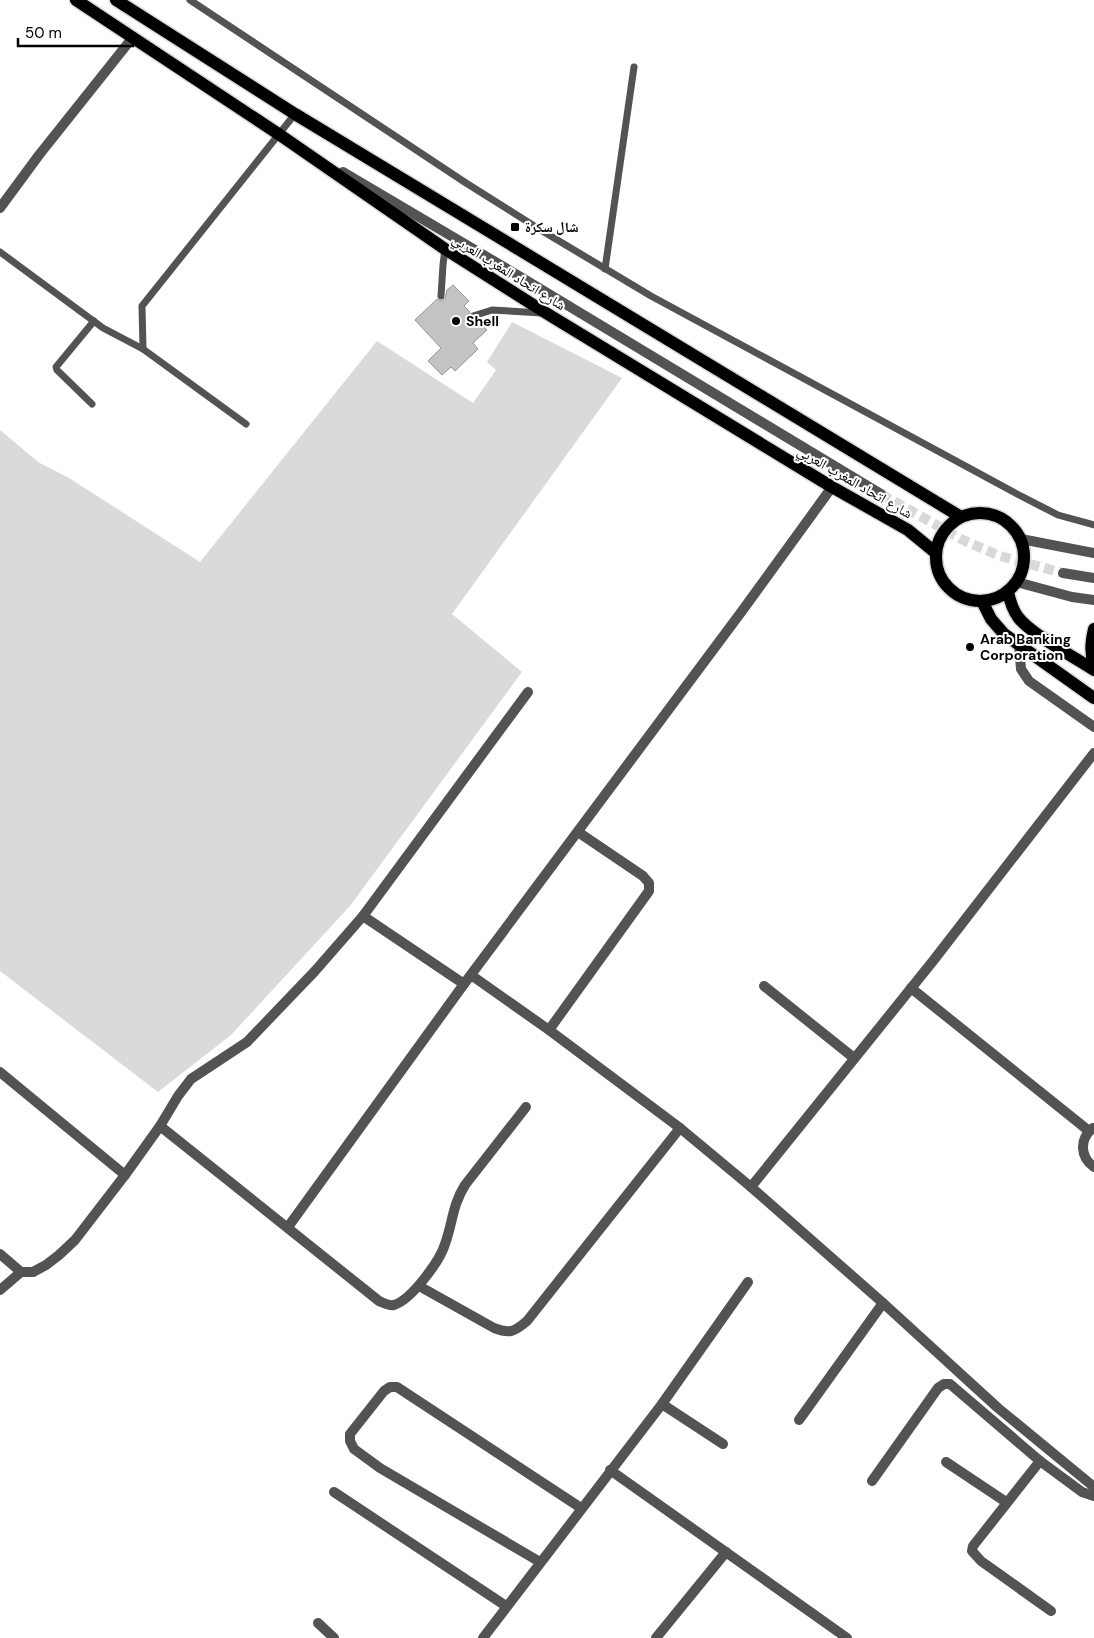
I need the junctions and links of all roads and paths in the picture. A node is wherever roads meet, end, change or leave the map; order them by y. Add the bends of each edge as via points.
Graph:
1 (76, 0) edge
2 (116, 0) edge
3 (190, 0) edge
4 (133, 37) junction
5 (634, 67) dead end
6 (295, 114) junction
7 (280, 135) junction
8 (0, 208) edge
9 (446, 249) junction
10 (0, 252) edge
11 (605, 270) junction
12 (440, 296) dead end
13 (546, 313) junction
14 (473, 316) dead end
15 (94, 321) junction
16 (143, 349) junction
17 (92, 404) dead end
18 (246, 424) dead end
19 (832, 487) junction
20 (881, 494) tunnel mouth
21 (961, 517) junction
22 (1094, 525) edge
23 (1021, 540) junction
24 (936, 553) junction
25 (1094, 553) edge
26 (1063, 573) tunnel mouth
27 (1094, 578) edge
28 (1012, 587) junction
29 (1094, 600) edge
30 (982, 601) junction
31 (1094, 629) edge
32 (1020, 645) junction
33 (1094, 665) edge
34 (1094, 670) edge
35 (528, 692) dead end
36 (1094, 698) edge
37 (1094, 728) edge
38 (1094, 753) edge
39 (578, 832) junction
40 (363, 916) junction
41 (471, 975) junction
42 (464, 984) junction
43 (764, 986) dead end
44 (911, 988) junction
45 (549, 1030) junction
46 (854, 1058) junction
47 (0, 1072) edge
48 (526, 1107) dead end
49 (160, 1126) junction
50 (680, 1128) junction
51 (1091, 1129) edge
52 (1094, 1167) edge
53 (125, 1175) junction
54 (751, 1187) junction
55 (288, 1227) junction
56 (0, 1254) edge
57 (21, 1272) junction
58 (748, 1282) dead end
59 (419, 1286) junction
60 (0, 1290) edge
61 (883, 1303) junction
62 (662, 1404) junction
63 (799, 1420) dead end
64 (723, 1444) dead end
65 (1040, 1461) junction
66 (946, 1462) dead end
67 (610, 1470) junction
68 (872, 1481) dead end
69 (1094, 1486) edge
70 (334, 1492) dead end
71 (1094, 1496) edge
72 (1006, 1502) junction
73 (581, 1508) junction
74 (726, 1552) junction
75 (540, 1562) junction
76 (506, 1606) junction
77 (1051, 1610) dead end
78 (318, 1623) dead end
79 (334, 1638) edge
80 (483, 1638) edge
81 (656, 1638) edge
82 (847, 1638) edge

1 - 4 main road, شارع اتحاد المغرب العربي
2 - 6 main road, شارع اتحاد المغرب العربي
3 - 11 lane via 466,183
4 - 7 main road, شارع اتحاد المغرب العربي
4 - 8 street
5 - 11 lane
6 - 7 lane
6 - 21 main road, شارع اتحاد المغرب العربي
7 - 9 main road, شارع اتحاد المغرب العربي
7 - 16 lane via 142,306
7 - 20 street
9 - 12 lane
9 - 13 main road, شارع اتحاد المغرب العربي
10 - 15 lane
11 - 22 lane via 1019,495 1058,514
13 - 14 lane via 492,310
13 - 19 main road, شارع اتحاد المغرب العربي
15 - 16 lane
15 - 17 lane via 56,367
16 - 18 lane
19 - 24 main road, شارع اتحاد المغرب العربي via 908,530
19 - 39 street
21 - 23 main road via 972,513 996,516 1011,525
21 - 24 main road via 946,528
23 - 25 street
23 - 28 main road via 1024,562 1022,572
24 - 30 main road via 937,566 948,588 964,598
26 - 27 street
28 - 29 street
28 - 30 main road via 996,599
28 - 34 main road via 1012,606 1019,619
30 - 32 main road via 991,619
31 - 33 main road via 1091,657
32 - 36 main road
32 - 37 street via 1021,669 1029,680
35 - 40 street
38 - 44 street
39 - 41 street
39 - 45 street via 643,876 649,883 649,891
40 - 42 street
40 - 49 street via 247,1042 191,1080
41 - 42 street
41 - 45 street
42 - 55 street
43 - 46 street
44 - 46 street
44 - 51 street
45 - 50 street
46 - 54 street
47 - 53 street
48 - 59 street via 457,1199 445,1246
49 - 53 street
49 - 55 street
50 - 54 street
50 - 59 street via 527,1321 516,1330 505,1332 494,1328
51 - 52 street via 1082,1147 1088,1162
53 - 57 street via 75,1240 59,1255 33,1272
54 - 61 street
55 - 59 street via 388,1305 394,1305
56 - 57 street
57 - 60 street
58 - 62 street
61 - 63 street
61 - 69 street via 998,1408
62 - 64 street
62 - 67 street
65 - 68 street via 950,1384 944,1384
65 - 71 street via 1082,1492
65 - 72 street
66 - 72 street
67 - 73 street
67 - 74 street
70 - 76 street
72 - 77 street via 972,1551 981,1561
73 - 75 street
73 - 75 street via 397,1387 384,1391 350,1434 354,1448 380,1468
74 - 81 street
74 - 82 street
75 - 76 street
76 - 80 street
78 - 79 street

